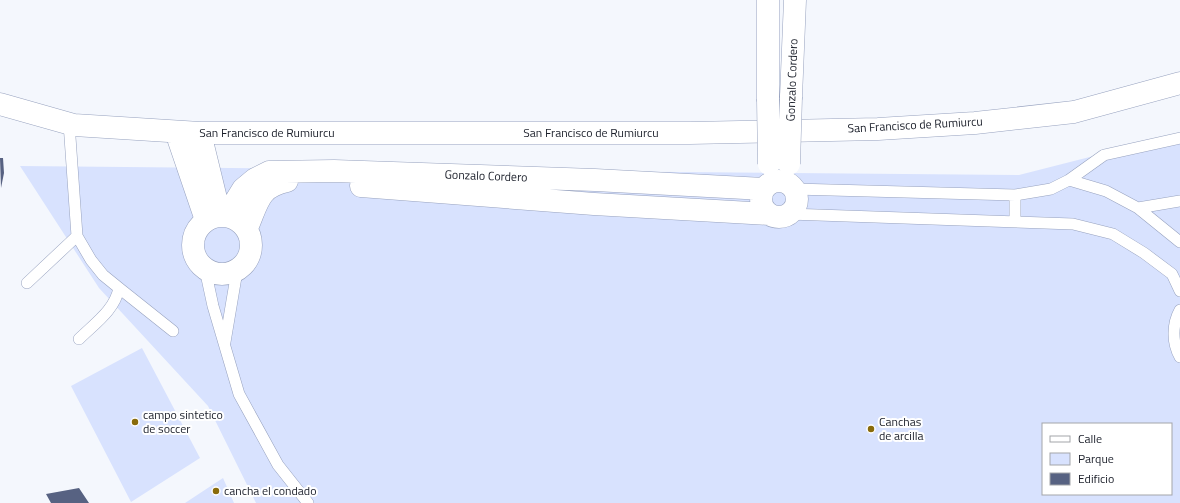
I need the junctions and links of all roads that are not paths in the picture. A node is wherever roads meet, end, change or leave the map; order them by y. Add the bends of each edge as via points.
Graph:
1 (768, 0) edge
2 (795, 0) edge
3 (1180, 83) edge
4 (0, 104) edge
5 (68, 123) junction
6 (176, 132) junction
7 (200, 133) junction
8 (1180, 138) edge
9 (779, 179) junction
10 (595, 180) junction
11 (1069, 180) junction
12 (1015, 195) junction
13 (1180, 201) edge
14 (594, 204) junction
15 (1138, 208) junction
16 (779, 214) junction
17 (218, 217) junction
18 (1015, 222) junction
19 (247, 228) junction
20 (77, 236) junction
21 (1180, 242) edge
22 (205, 269) junction
23 (237, 271) junction
24 (1176, 273) edge
25 (28, 283) dead end
26 (119, 288) junction
27 (1180, 291) edge
28 (1180, 310) edge
29 (173, 332) dead end
30 (79, 339) dead end
31 (225, 345) junction
32 (1180, 357) edge
33 (308, 503) edge

1 - 9 street, Gonzalo Cordero, bridge via 768,98
2 - 9 street, Gonzalo Cordero, bridge via 792,98
3 - 7 street, San Francisco de Rumiurcu via 1074,112 975,123 878,129 690,133
4 - 5 street, San Francisco de Rumiurcu
5 - 6 street, San Francisco de Rumiurcu
5 - 20 lane
6 - 7 street, San Francisco de Rumiurcu
6 - 17 street
7 - 17 street
8 - 11 lane via 1104,155
9 - 10 street, Gonzalo Cordero
9 - 12 lane
9 - 16 street via 796,203
9 - 16 street via 761,203
10 - 14 street
10 - 17 street, Gonzalo Cordero via 334,171 269,172 243,189
11 - 12 lane via 1051,189
11 - 15 lane via 1106,192
12 - 18 lane
13 - 15 lane
14 - 16 street, Gonzalo Cordero
14 - 19 street, Gonzalo Cordero via 289,180 275,184 262,192
15 - 21 lane
16 - 18 lane
17 - 19 street
17 - 22 street via 198,228 193,239 197,261
18 - 24 lane via 1073,224 1113,234
19 - 23 street via 252,239 252,252 246,263
20 - 25 lane
20 - 26 lane via 103,275
22 - 23 street via 227,275
22 - 31 lane
23 - 31 lane
24 - 27 lane
26 - 29 lane
26 - 30 lane via 117,298 107,312
28 - 32 lane via 1176,317 1174,336
31 - 33 lane via 239,394 278,465

